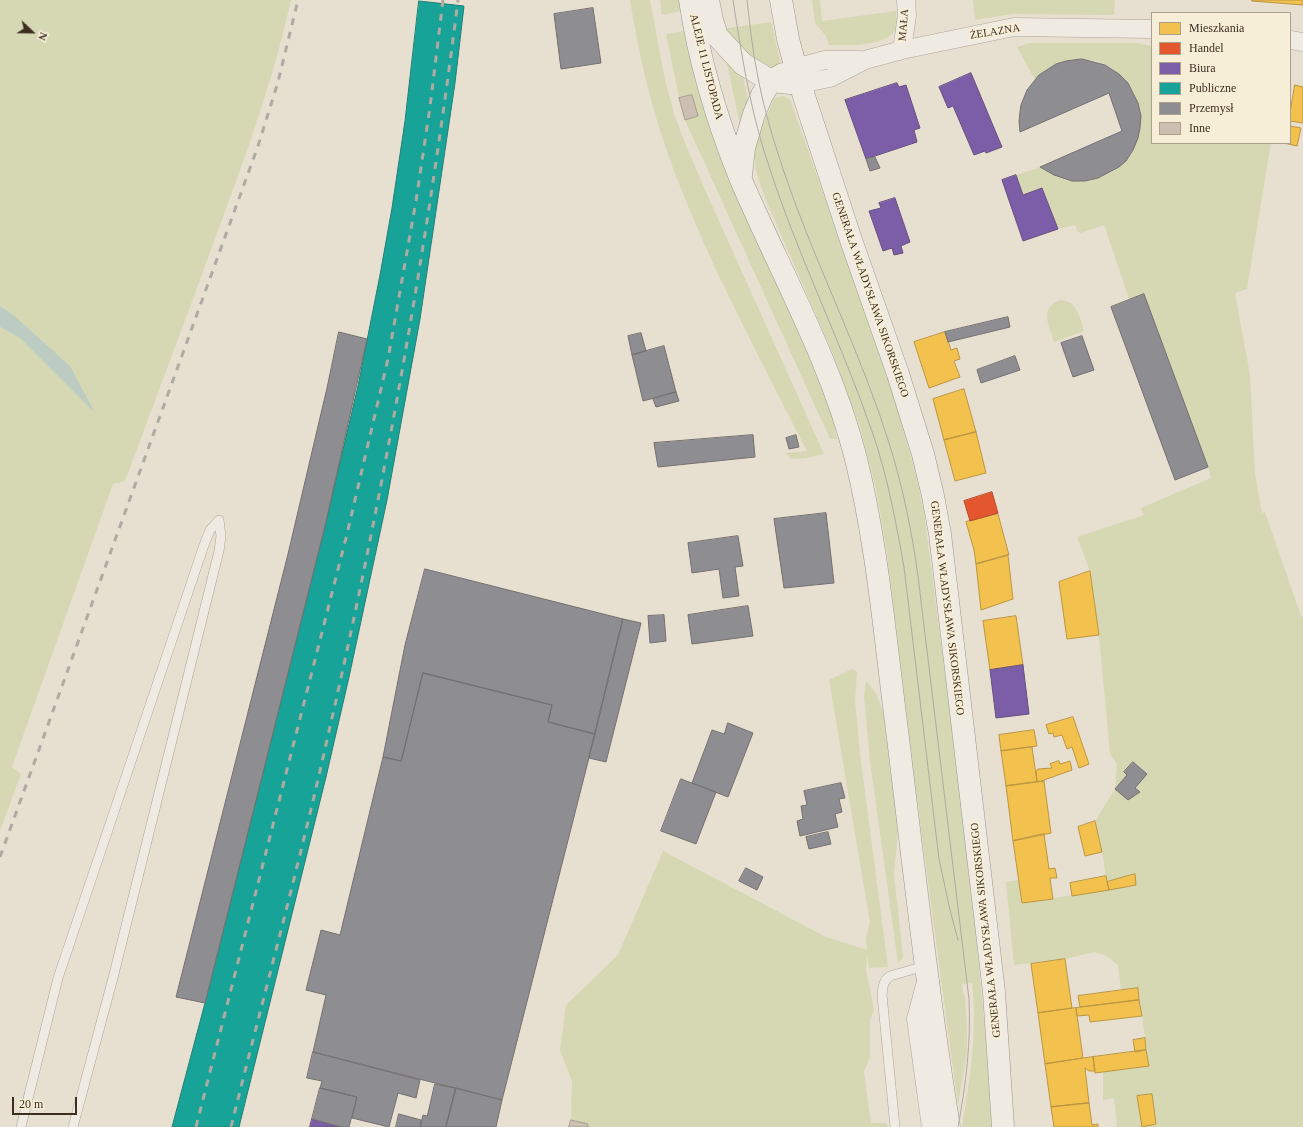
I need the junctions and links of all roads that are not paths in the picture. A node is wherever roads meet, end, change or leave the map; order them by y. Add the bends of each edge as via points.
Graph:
1 (690, 0) edge
2 (708, 0) edge
3 (781, 0) edge
4 (906, 0) edge
5 (1151, 29) edge
6 (1291, 40) edge
7 (1303, 42) edge
8 (902, 50) junction
9 (798, 76) junction
10 (771, 81) junction
11 (741, 178) junction
12 (926, 974) junction
13 (21, 1127) edge
14 (73, 1127) edge
15 (895, 1127) edge
16 (933, 1127) edge
17 (949, 1127) edge
18 (1003, 1127) edge

1 - 11 main road, ALEJE 11 LISTOPADA via 714,107
2 - 10 main road via 717,36 744,64
3 - 9 main road
4 - 8 street, MAŁA via 907,15
5 - 8 street, ŻELAZNA via 1014,27
6 - 7 street
8 - 9 street, ŻELAZNA via 865,60 830,78
9 - 10 main road
9 - 18 main road, GENERAŁA WŁADYSŁAWA SIKORSKIEGO via 898,374 933,496 941,542 994,992
10 - 11 main road via 754,114 744,148
11 - 12 main road via 826,368 846,421 856,459 877,573
12 - 15 lane via 890,976 883,986
12 - 16 main road via 918,1019
12 - 17 main road
13 - 14 lane via 58,978 204,545 210,530 219,520 219,551 113,978

